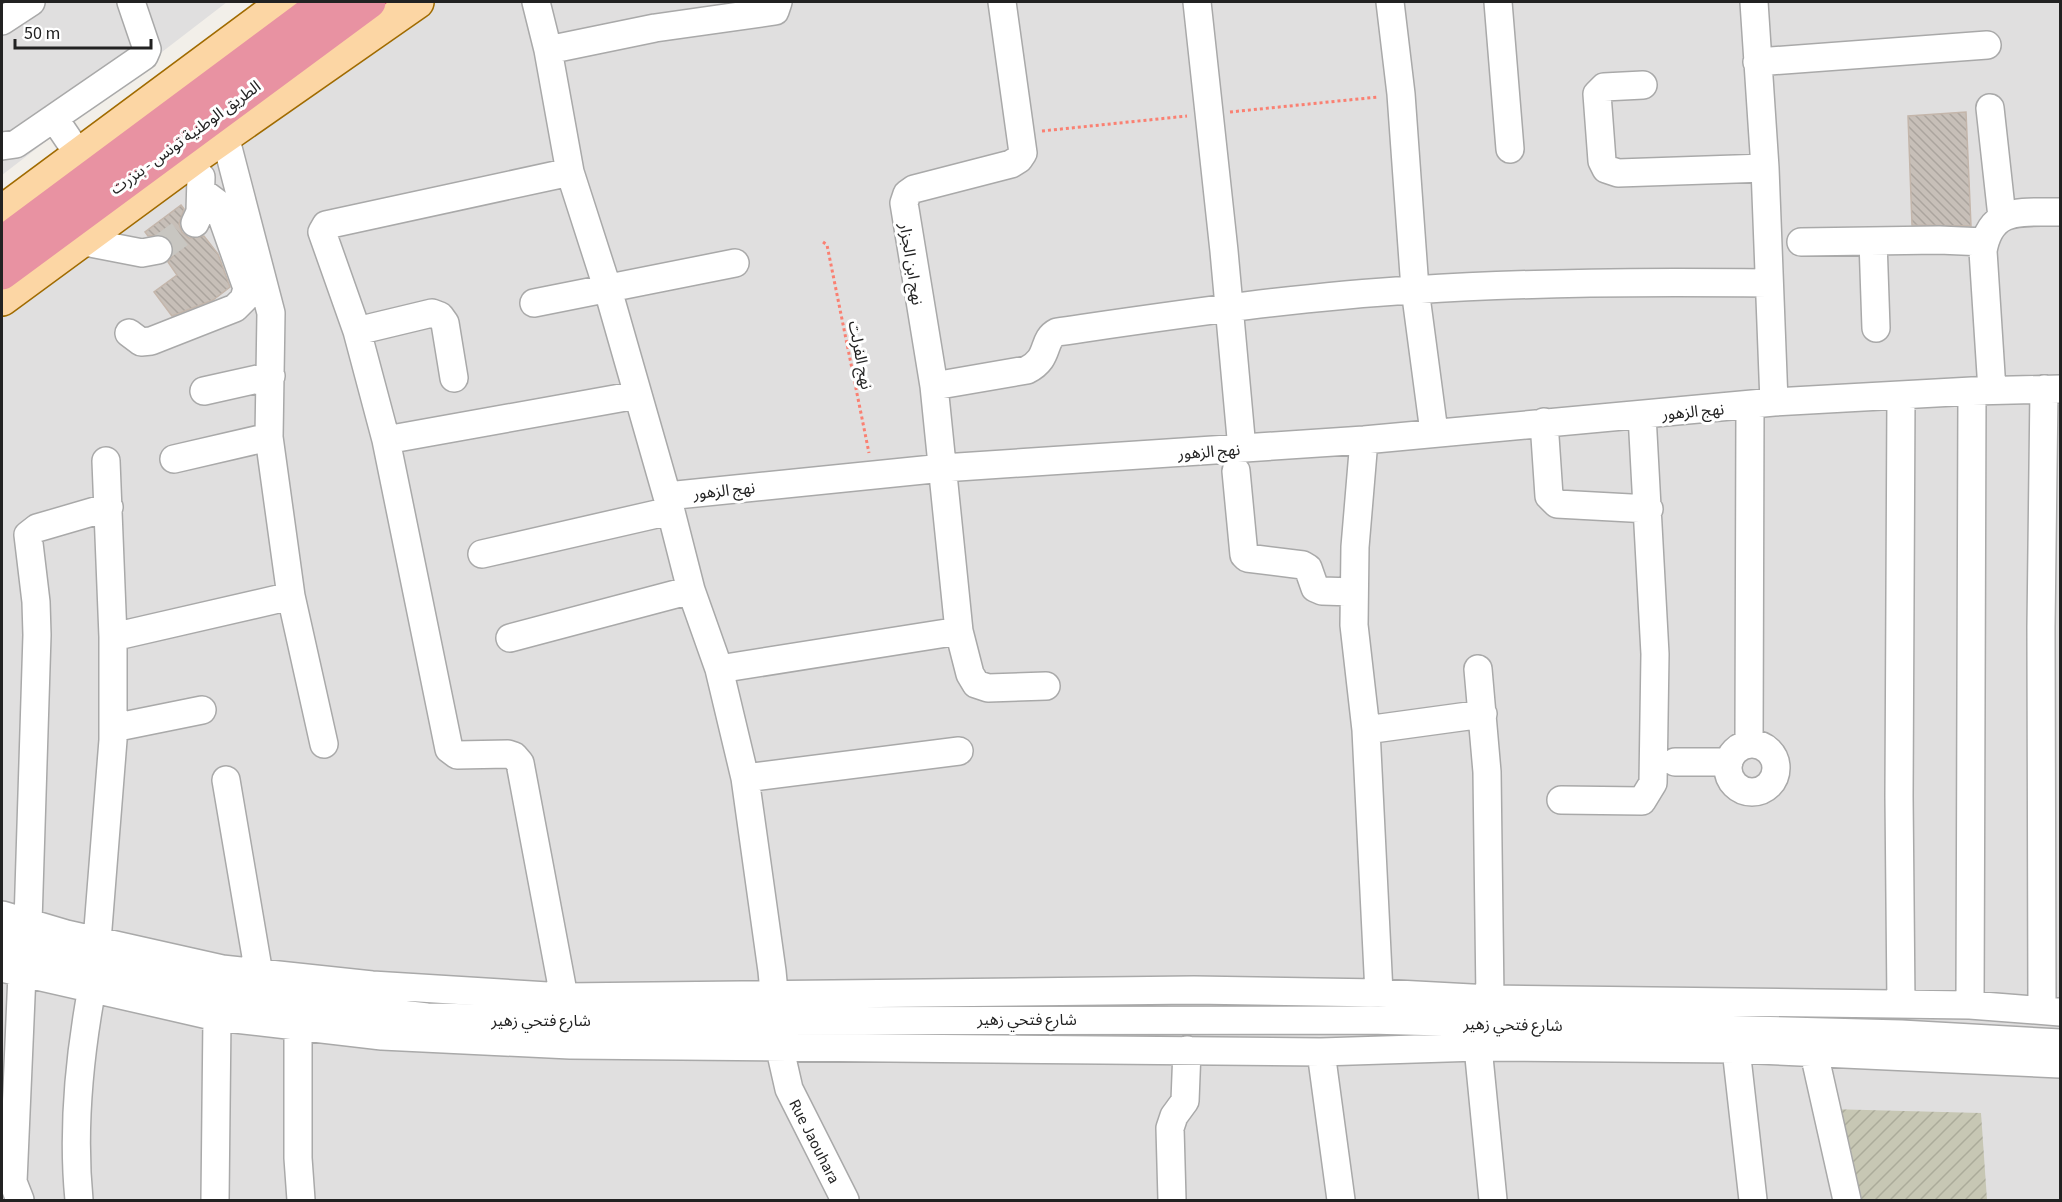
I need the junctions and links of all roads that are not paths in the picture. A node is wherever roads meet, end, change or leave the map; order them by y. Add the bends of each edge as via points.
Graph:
1 (31, 2) edge
2 (131, 2) edge
3 (285, 2) edge
4 (316, 2) edge
5 (326, 2) edge
6 (369, 2) edge
7 (381, 2) edge
8 (417, 2) edge
9 (536, 2) edge
10 (778, 2) edge
11 (1002, 2) edge
12 (1197, 2) edge
13 (1390, 2) edge
14 (1498, 2) edge
15 (1754, 2) edge
16 (2, 21) edge
17 (312, 43) junction
18 (1987, 45) dead end
19 (548, 50) junction
20 (1757, 63) junction
21 (215, 83) junction
22 (1643, 85) dead end
23 (1990, 108) dead end
24 (54, 118) junction
25 (214, 144) junction
26 (2, 146) edge
27 (1510, 149) dead end
28 (79, 155) junction
29 (1765, 168) junction
30 (570, 172) junction
31 (201, 191) junction
32 (2, 212) edge
33 (2061, 212) edge
34 (2002, 217) junction
35 (195, 223) tunnel mouth
36 (80, 240) junction
37 (1873, 241) junction
38 (1802, 242) dead end
39 (1985, 242) junction
40 (2, 243) edge
41 (158, 250) tunnel mouth
42 (735, 263) dead end
43 (2, 273) edge
44 (1768, 283) junction
45 (608, 290) junction
46 (1415, 290) junction
47 (2, 299) edge
48 (534, 303) dead end
49 (1227, 307) junction
50 (1876, 328) dead end
51 (357, 331) junction
52 (129, 333) dead end
53 (271, 375) junction
54 (454, 378) dead end
55 (934, 386) junction
56 (2052, 389) edge
57 (1982, 391) junction
58 (204, 392) dead end
59 (637, 395) junction
60 (1901, 395) junction
61 (1762, 404) junction
62 (1642, 415) junction
63 (1544, 422) junction
64 (1434, 432) junction
65 (269, 437) junction
66 (386, 440) junction
67 (1364, 440) junction
68 (174, 459) dead end
69 (1239, 460) junction
70 (106, 461) dead end
71 (943, 468) junction
72 (669, 504) junction
73 (109, 507) junction
74 (1649, 509) junction
75 (482, 554) dead end
76 (691, 590) junction
77 (1354, 592) junction
78 (291, 596) junction
79 (959, 631) junction
80 (114, 637) junction
81 (510, 638) dead end
82 (719, 669) junction
83 (1478, 669) dead end
84 (1046, 686) dead end
85 (202, 710) dead end
86 (1483, 714) junction
87 (113, 728) junction
88 (1366, 730) junction
89 (324, 744) dead end
90 (1749, 744) junction
91 (959, 751) dead end
92 (1675, 762) dead end
93 (1729, 762) junction
94 (745, 778) junction
95 (226, 780) dead end
96 (1561, 800) dead end
97 (2050, 807) edge
98 (2050, 892) edge
99 (2, 915) edge
100 (28, 922) junction
101 (2, 941) edge
102 (97, 941) junction
103 (12, 971) edge
104 (259, 974) junction
105 (92, 988) junction
106 (1379, 993) junction
107 (564, 997) junction
108 (1490, 999) junction
109 (1901, 1004) junction
110 (1970, 1005) junction
111 (2051, 1011) edge
112 (217, 1017) junction
113 (777, 1020) junction
114 (298, 1026) junction
115 (2061, 1043) edge
116 (1478, 1047) junction
117 (1736, 1049) junction
118 (1187, 1050) junction
119 (1321, 1052) junction
120 (1814, 1053) junction
121 (2061, 1064) edge
122 (12, 1189) edge
123 (79, 1200) edge
124 (215, 1200) edge
125 (301, 1200) edge
126 (845, 1200) edge
127 (1172, 1200) edge
128 (1341, 1200) edge
129 (1493, 1200) edge
130 (1753, 1200) edge
131 (1847, 1200) edge

1 - 16 street
2 - 24 street via 147,53
3 - 28 main road
4 - 21 highway
5 - 21 highway, الطريق الوطنية تونس - بنزرت
6 - 17 highway, الطريق الوطنية تونس - بنزرت
7 - 17 highway
8 - 25 main road
9 - 19 street, Rue Jaouhara
10 - 19 street via 775,11 655,28
11 - 55 street, نهج ابن الجزار via 1023,153 1011,164 914,189 904,203
12 - 49 street
13 - 46 street via 1401,94
14 - 27 street
15 - 20 street
17 - 43 highway, الطريق الوطنية تونس - بنزرت
18 - 20 street
19 - 30 street, Rue Jaouhara
20 - 29 street
21 - 40 highway, الطريق الوطنية تونس - بنزرت
22 - 29 street via 1604,87 1597,94 1602,161 1606,168 1618,173
23 - 34 street
24 - 26 street via 16,144
24 - 28 street
25 - 31 street
25 - 36 main road
25 - 53 street via 271,313
28 - 32 main road
29 - 44 street
30 - 45 street, Rue Jaouhara
30 - 51 street via 326,225 322,232
31 - 35 street
31 - 52 street via 218,202 247,288 244,299 235,308 151,341 141,342
33 - 34 street via 2013,213
34 - 39 street via 1992,224
36 - 41 street via 142,253
36 - 47 main road
37 - 38 street
37 - 39 street
37 - 50 street
39 - 57 street
42 - 45 street
44 - 46 street via 1663,282
44 - 61 street
45 - 48 street
45 - 59 street, Rue Jaouhara
46 - 49 street
46 - 64 street
49 - 55 street via 1057,332 1048,340 1040,362 1028,370
49 - 69 street
51 - 54 street via 432,313 440,316 445,323
51 - 66 street
53 - 58 street
53 - 65 street
55 - 71 street, نهج ابن الجزار
56 - 57 street, نهج الزهور
56 - 97 street
57 - 60 street, نهج الزهور
57 - 110 street
59 - 66 street
59 - 72 street, Rue Jaouhara
60 - 61 street, نهج الزهور
60 - 109 street
61 - 62 street, نهج الزهور
61 - 90 street
62 - 63 street, نهج الزهور
62 - 74 street
63 - 64 street, نهج الزهور
63 - 74 street via 1549,496 1557,504
64 - 67 street, نهج الزهور
65 - 68 street
65 - 78 street
66 - 107 street via 449,749 457,755 508,754 520,763
67 - 69 street, نهج الزهور
67 - 77 street
69 - 71 street, نهج الزهور
69 - 77 street via 1244,555 1303,565 1308,568 1315,588
70 - 73 street
71 - 72 street, نهج الزهور
71 - 79 street, نهج ابن الجزار
72 - 75 street, نهج الزهور
72 - 76 street, Rue Jaouhara
73 - 80 street
73 - 100 street via 37,528 28,535 37,635
74 - 96 street via 1655,654 1653,783 1642,801
76 - 81 street
76 - 82 street, Rue Jaouhara
77 - 88 street
78 - 80 street
78 - 89 street
79 - 82 street
79 - 84 street, نهج ابن الجزار via 976,684 988,688
80 - 87 street
82 - 94 street, Rue Jaouhara
83 - 86 street
85 - 87 street
86 - 88 street
86 - 108 street
87 - 102 street
88 - 106 street
90 - 93 street via 1737,749
90 - 93 street via 1771,753 1776,769 1770,783 1756,792 1740,789 1730,778
91 - 94 street
92 - 93 street
94 - 113 street, Rue Jaouhara
95 - 104 street
97 - 98 street
98 - 111 street
99 - 100 street
100 - 102 street
101 - 113 street, شارع فتحي زهير via 217,993 299,1004 488,1020
102 - 104 street
103 - 105 street, شارع فتحي زهير
103 - 122 street
104 - 107 street via 429,990
105 - 112 street, شارع فتحي زهير
105 - 123 street via 82,1042 76,1120
106 - 108 street
106 - 113 street via 1194,990
107 - 113 street
108 - 109 street
109 - 110 street
110 - 111 street
112 - 114 street, شارع فتحي زهير
112 - 124 street
113 - 114 street, شارع فتحي زهير via 570,1045 450,1041
113 - 115 street, شارع فتحي زهير via 1369,1020 1901,1034
113 - 118 street, شارع فتحي زهير
113 - 126 street, Rue Jaouhara via 789,1089
114 - 125 street
116 - 117 street, شارع فتحي زهير
116 - 119 street, شارع فتحي زهير
116 - 129 street
117 - 120 street, شارع فتحي زهير
117 - 130 street
118 - 119 street, شارع فتحي زهير
118 - 127 street via 1185,1101 1170,1128
119 - 128 street
120 - 121 street, شارع فتحي زهير
120 - 131 street

